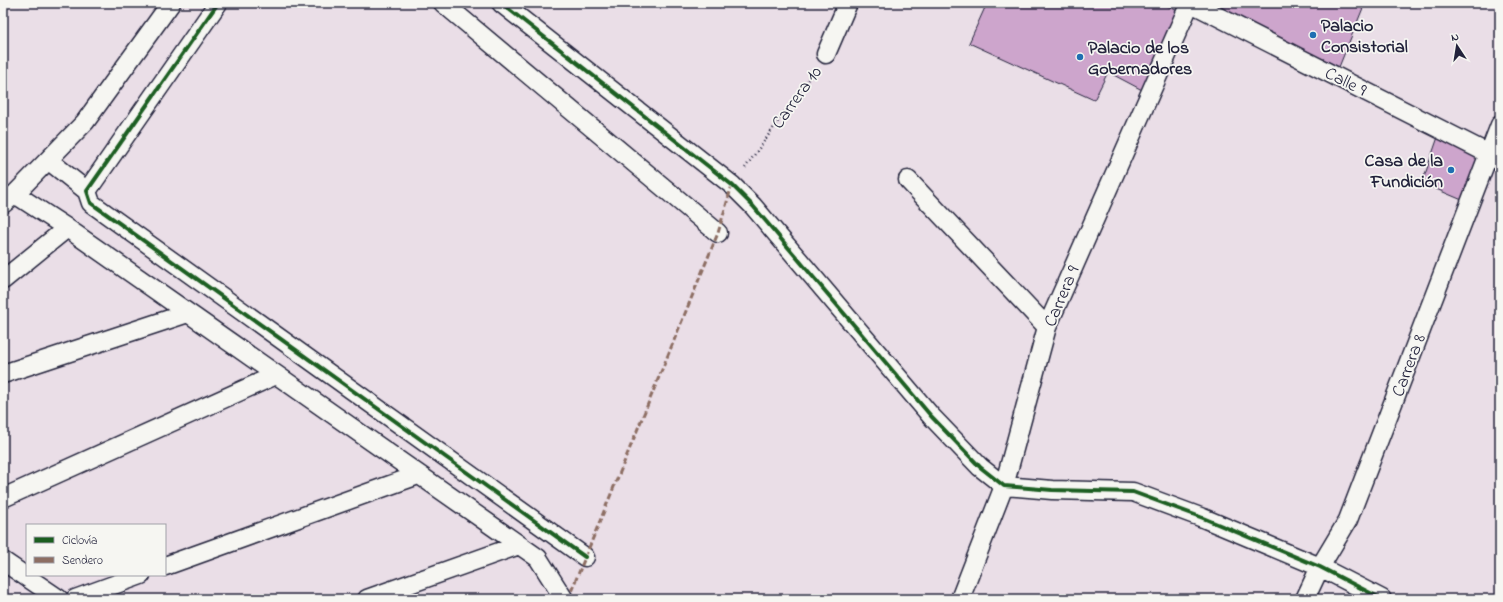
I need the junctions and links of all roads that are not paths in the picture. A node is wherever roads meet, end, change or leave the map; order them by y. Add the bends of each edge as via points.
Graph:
1 (171, 3) edge
2 (218, 3) edge
3 (443, 3) edge
4 (500, 3) edge
5 (848, 3) edge
6 (1191, 3) edge
7 (826, 54) road end
8 (1500, 125) edge
9 (1495, 156) edge
10 (48, 160) junction
11 (908, 180) dead end
12 (87, 191) junction
13 (9, 199) edge
14 (67, 228) junction
15 (718, 233) dead end
16 (3, 280) edge
17 (188, 313) junction
18 (1047, 327) junction
19 (3, 374) edge
20 (276, 375) junction
21 (418, 475) junction
22 (1004, 486) junction
23 (3, 498) edge
24 (519, 545) junction
25 (586, 557) dead end
26 (3, 561) edge
27 (166, 566) edge
28 (1320, 567) junction
29 (138, 576) edge
30 (59, 599) edge
31 (75, 599) edge
32 (367, 599) edge
33 (564, 599) edge
34 (960, 599) edge
35 (1306, 599) edge
36 (1382, 599) edge

1 - 10 street via 85,122
2 - 12 street
3 - 15 street
4 - 22 street via 732,185 753,206 931,416 980,467
5 - 7 street, Carrera 10
6 - 9 street, Calle 9
6 - 18 street, Carrera 9
8 - 9 street, Carrera 8
9 - 28 street, Carrera 8 via 1348,520
10 - 12 street
10 - 13 street
11 - 18 street
12 - 25 street via 91,203
13 - 14 street
14 - 16 street
14 - 17 street
17 - 19 street
17 - 20 street
18 - 22 street, Carrera 9
20 - 21 street
20 - 23 street
21 - 24 street
21 - 27 street
22 - 28 street via 1133,492
22 - 34 street, Carrera 9
24 - 32 street
24 - 33 street via 538,558
26 - 30 street
28 - 35 street, Carrera 8
28 - 36 street
29 - 31 street

